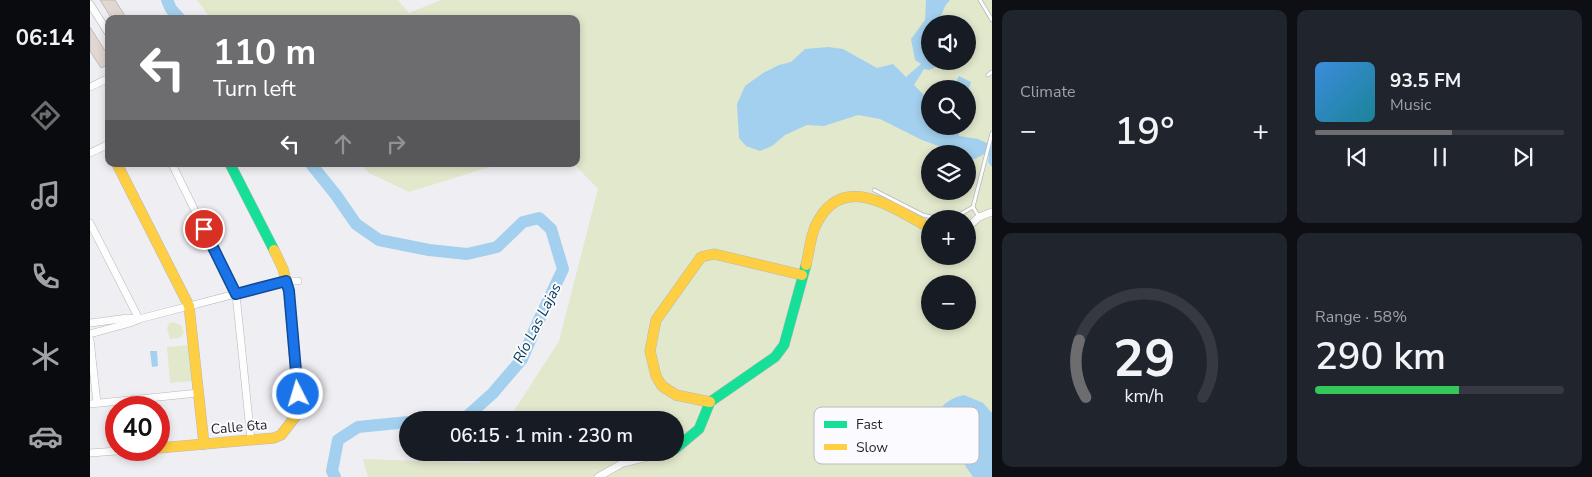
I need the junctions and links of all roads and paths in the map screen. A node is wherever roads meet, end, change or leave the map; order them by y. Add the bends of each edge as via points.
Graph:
1 (980, 0) edge
2 (90, 4) edge
3 (992, 20) edge
4 (105, 28) edge
5 (105, 80) edge
6 (90, 87) edge
7 (992, 133) edge
8 (105, 147) edge
9 (90, 153) edge
10 (119, 167) edge
11 (173, 167) edge
12 (232, 167) edge
13 (874, 190) dead end
14 (973, 207) junction
15 (968, 210) edge
16 (992, 212) edge
17 (921, 214) edge
18 (979, 217) junction
19 (976, 220) edge
20 (90, 223) edge
21 (921, 224) edge
22 (802, 274) junction
23 (286, 281) junction
24 (298, 281) dead end
25 (236, 294) junction
26 (189, 306) junction
27 (139, 319) junction
28 (90, 323) edge
29 (90, 334) edge
30 (90, 340) edge
31 (198, 393) junction
32 (710, 402) junction
33 (93, 403) edge
34 (251, 440) junction
35 (684, 442) edge
36 (204, 444) junction
37 (170, 447) edge
38 (105, 452) edge
39 (90, 453) edge
40 (631, 461) edge
41 (598, 477) edge

1 - 3 lane
2 - 4 street
5 - 6 street
7 - 14 lane
8 - 9 street
10 - 26 street
11 - 25 street
12 - 23 street, Calle 6ta
13 - 17 lane
14 - 15 lane
14 - 18 lane
16 - 18 street
18 - 19 street
20 - 27 street
21 - 22 street via 868,198 855,195 835,202 822,214 815,228
22 - 32 street via 790,326 775,357
22 - 32 street via 714,254 701,256 656,320 650,351 662,386 676,395
23 - 24 street
23 - 25 street
23 - 34 street, Calle 6ta via 299,412 281,435
25 - 26 street
25 - 34 street
26 - 27 street
26 - 31 street
27 - 28 street
27 - 29 street
30 - 33 street
31 - 33 street
31 - 36 street
32 - 35 street via 699,429
34 - 36 street, Calle 6ta
36 - 37 street, Calle 6ta
38 - 39 street
40 - 41 street

